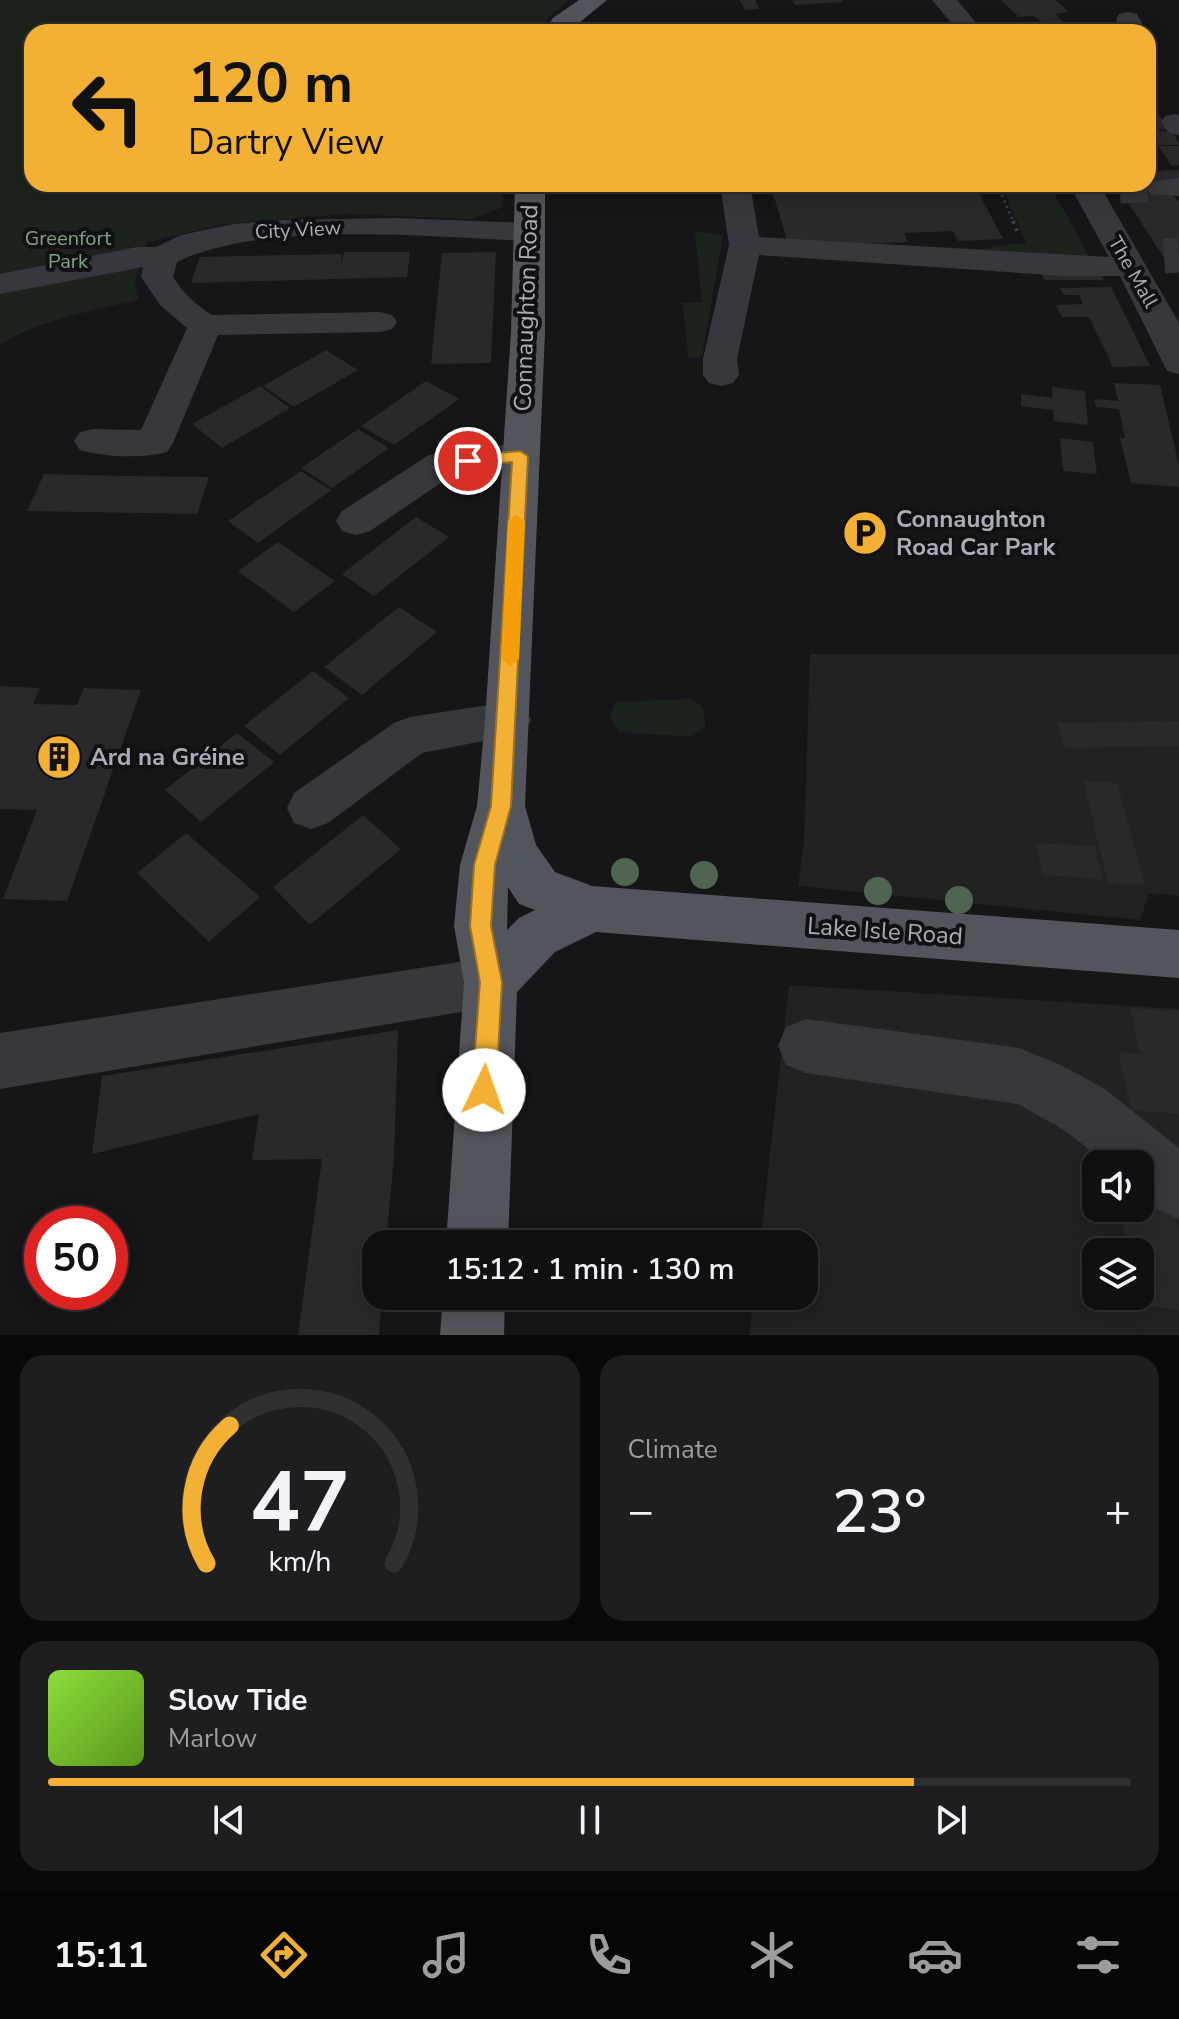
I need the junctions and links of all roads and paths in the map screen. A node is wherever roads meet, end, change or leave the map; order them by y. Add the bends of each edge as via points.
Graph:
1 (595, 0) edge
2 (944, 0) edge
3 (561, 24) edge
4 (965, 24) edge
5 (530, 192) edge
6 (736, 192) edge
7 (1098, 192) edge
8 (528, 232) junction
9 (745, 245) junction
10 (1164, 256) tunnel mouth
11 (164, 257) junction
12 (1127, 262) junction
13 (0, 284) edge
14 (380, 322) dead end
15 (205, 325) junction
16 (1179, 363) edge
17 (721, 375) dead end
18 (93, 441) dead end
19 (520, 456) junction
20 (356, 521) dead end
21 (508, 720) junction
22 (501, 806) junction
23 (311, 808) dead end
24 (592, 909) junction
25 (1179, 954) edge
26 (491, 982) junction
27 (806, 1046) dead end
28 (0, 1061) edge
29 (1179, 1189) edge
30 (478, 1230) edge
31 (473, 1310) edge
32 (472, 1335) edge

1 - 3 main road
2 - 4 street
5 - 8 main road, Connaughton Road
6 - 9 street
7 - 12 street, The Mall
8 - 11 street, City View via 401,227 262,230 179,247
8 - 19 main road, Connaughton Road
9 - 12 street via 1064,266
9 - 17 street
10 - 12 street
11 - 13 street, City View via 137,257
11 - 15 street via 157,277 168,295
12 - 16 street, The Mall
14 - 15 street
15 - 18 street via 154,443
19 - 20 street via 442,464
19 - 21 main road, Connaughton Road
21 - 22 main road, Connaughton Road
21 - 23 street via 410,736
22 - 24 main road, Lake Isle Road via 514,853 537,888
22 - 26 main road, Connaughton Road via 485,865 480,926
24 - 25 main road, Lake Isle Road
24 - 26 main road, Lake Isle Road via 537,935
26 - 28 street
26 - 30 main road, Connaughton Road
27 - 29 street via 1019,1076 1052,1088 1124,1140
31 - 32 main road

